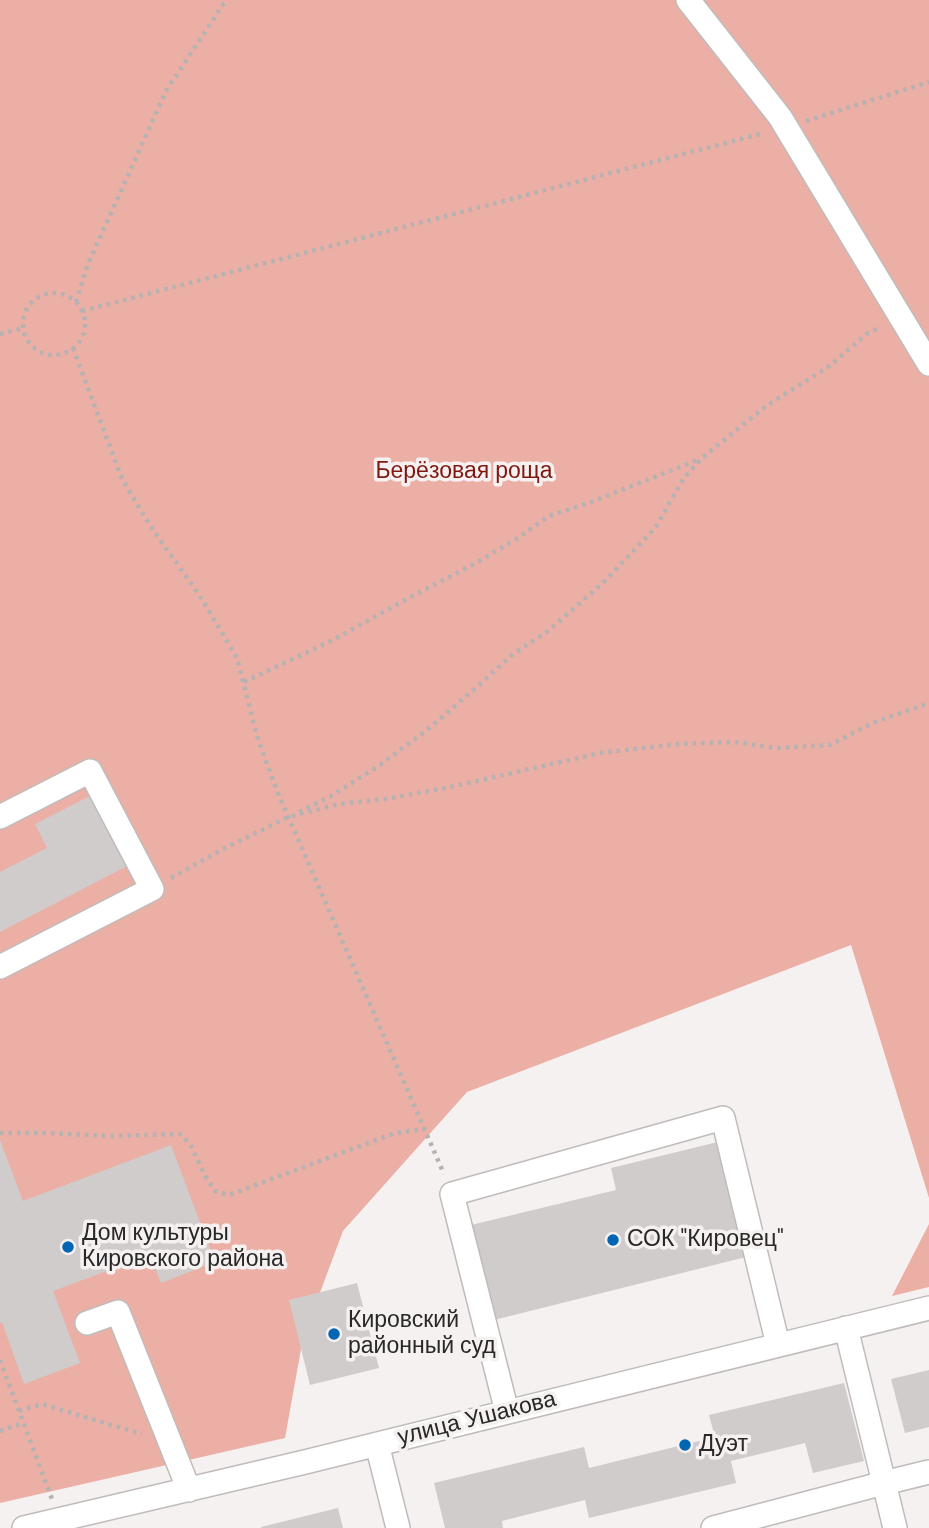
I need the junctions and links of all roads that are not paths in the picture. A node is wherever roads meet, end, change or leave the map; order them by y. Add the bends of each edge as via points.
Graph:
1 (688, 0) edge
2 (929, 364) edge
3 (0, 817) edge
4 (0, 967) edge
5 (929, 1308) edge
6 (87, 1324) dead end
7 (846, 1328) junction
8 (778, 1345) junction
9 (508, 1412) junction
10 (377, 1444) junction
11 (929, 1472) edge
12 (884, 1483) junction
13 (189, 1490) junction
14 (24, 1528) edge
15 (398, 1528) edge
16 (713, 1528) edge
17 (895, 1528) edge

1 - 2 street via 780,117
3 - 4 street via 90,771 152,889
5 - 7 street, улица Ушакова
6 - 13 street via 118,1312
7 - 8 street, улица Ушакова
7 - 12 street
8 - 9 street, улица Ушакова
8 - 9 street via 723,1118 452,1194
9 - 10 street, улица Ушакова
10 - 13 street, улица Ушакова
10 - 15 street
11 - 12 street
12 - 16 street
12 - 17 street
13 - 14 street, улица Ушакова

